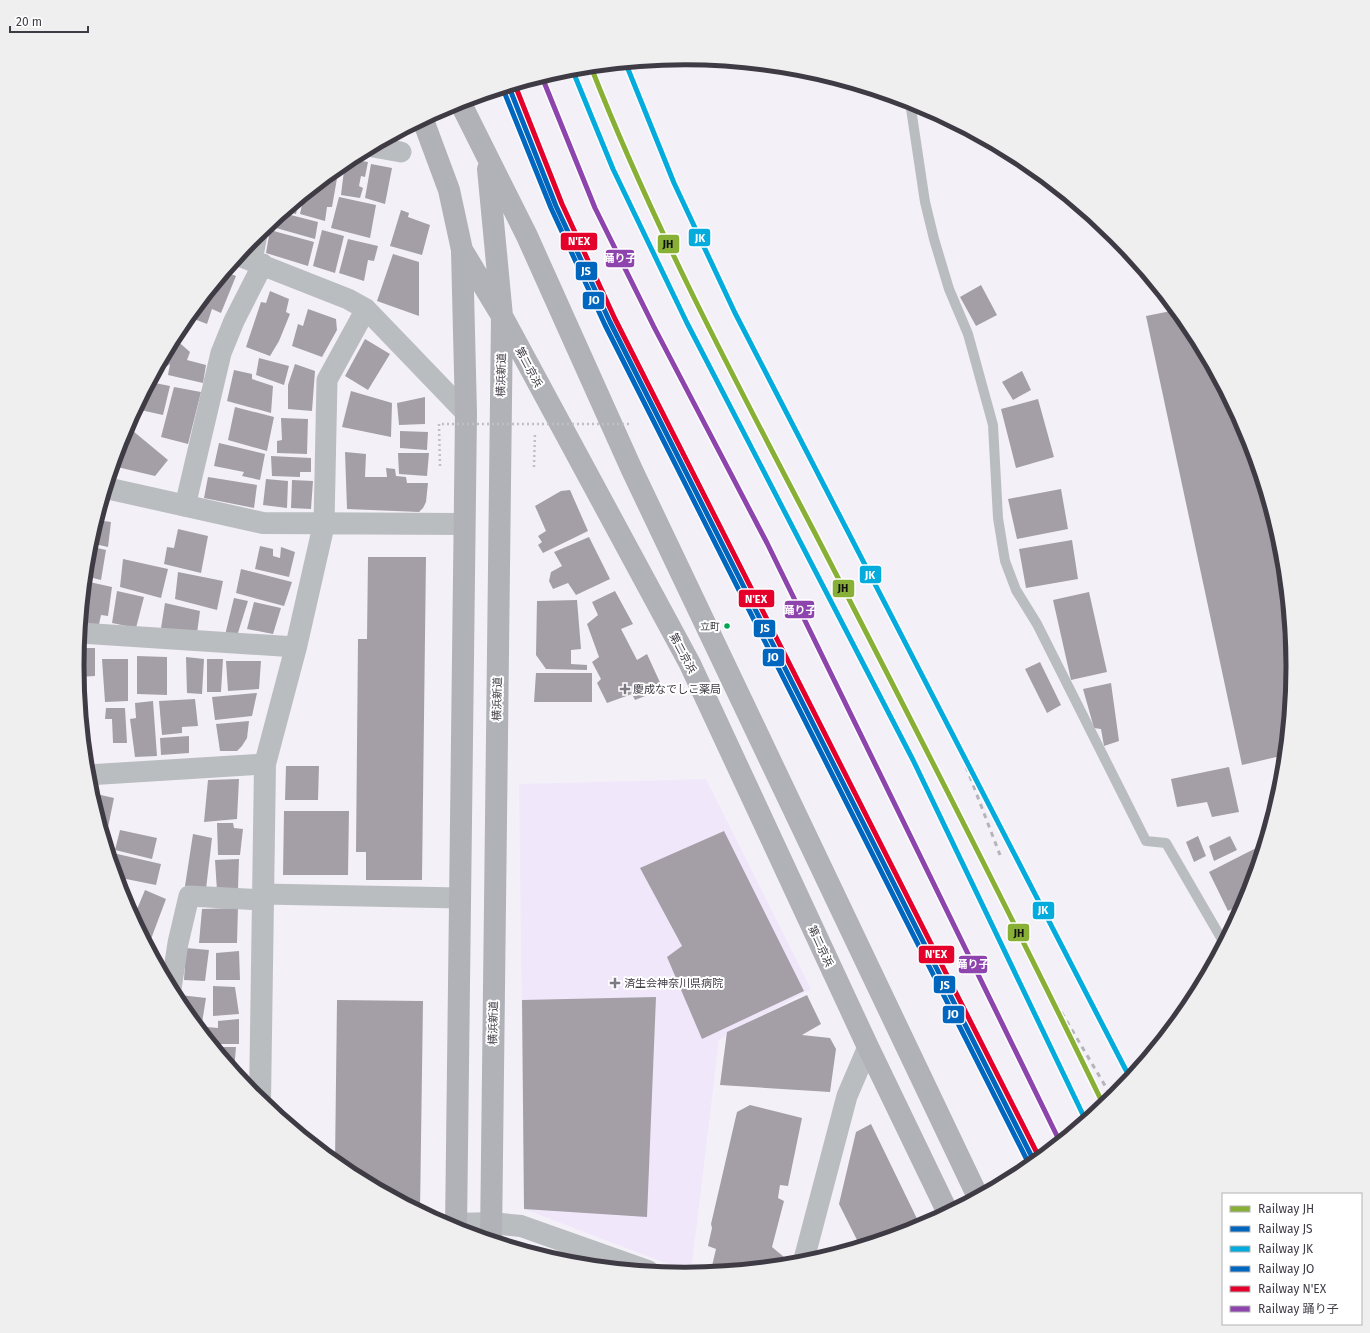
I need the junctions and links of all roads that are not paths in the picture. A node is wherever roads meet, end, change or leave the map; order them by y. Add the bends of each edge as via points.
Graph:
1 (463, 108) edge
2 (911, 110) edge
3 (425, 124) edge
4 (380, 148) edge
5 (401, 152) dead end
6 (487, 158) junction
7 (254, 248) edge
8 (462, 250) junction
9 (251, 260) edge
10 (366, 309) junction
11 (502, 316) junction
12 (466, 413) junction
13 (110, 489) edge
14 (185, 506) junction
15 (324, 524) junction
16 (464, 524) junction
17 (85, 633) edge
18 (296, 647) junction
19 (265, 764) junction
20 (94, 775) edge
21 (263, 897) junction
22 (460, 898) junction
23 (1221, 938) edge
24 (172, 980) edge
25 (868, 1047) junction
26 (260, 1092) edge
27 (976, 1193) edge
28 (946, 1208) edge
29 (456, 1222) edge
30 (476, 1230) edge
31 (491, 1232) edge
32 (805, 1255) edge
33 (633, 1266) edge

1 - 6 highway
2 - 23 lane via 925,202 934,239 949,289 968,334 993,424 998,518 1005,561 1016,590 1037,624 1146,841 1166,843
3 - 8 highway, 第二京浜 via 449,190
4 - 5 street
6 - 11 highway, 横浜新道
6 - 27 highway via 527,236 632,470
7 - 9 street
8 - 11 highway, 第二京浜
8 - 12 highway
9 - 10 street via 348,299
9 - 14 street via 234,321 221,353
10 - 12 street
10 - 15 street via 326,380
11 - 25 highway, 第二京浜 via 690,664
11 - 31 highway, 横浜新道
12 - 16 highway
13 - 14 street
14 - 15 street via 263,523
15 - 16 street
15 - 18 street
16 - 22 highway
17 - 18 street
18 - 19 street
19 - 20 street
19 - 21 street
21 - 22 street
21 - 24 street via 189,896
21 - 26 street
22 - 29 highway
25 - 28 highway, 第二京浜
25 - 32 street via 847,1096
30 - 31 street
31 - 33 street via 521,1226

